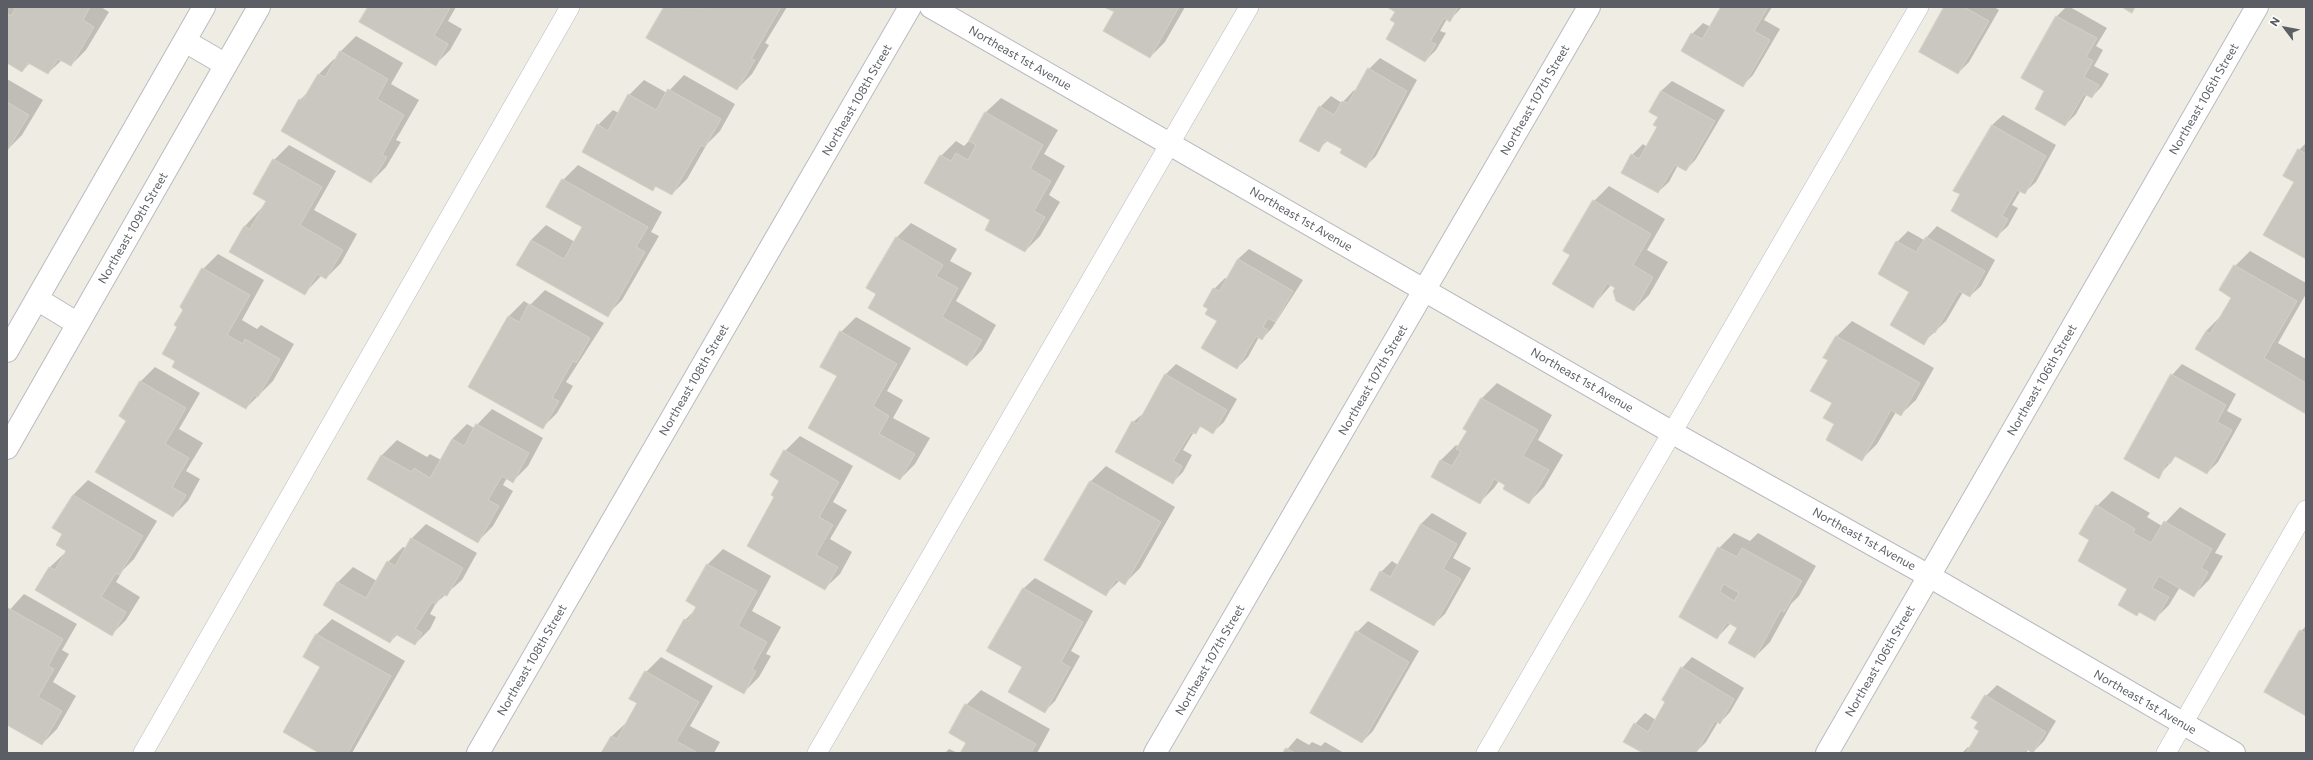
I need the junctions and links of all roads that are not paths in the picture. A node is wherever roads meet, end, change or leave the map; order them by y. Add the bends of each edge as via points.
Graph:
1 (204, 7) edge
2 (259, 7) edge
3 (570, 7) edge
4 (910, 7) edge
5 (931, 7) edge
6 (1249, 7) edge
7 (1589, 7) edge
8 (1919, 7) edge
9 (2257, 7) edge
10 (185, 41) junction
11 (226, 65) junction
12 (1171, 144) junction
13 (1425, 291) junction
14 (37, 299) junction
15 (78, 324) junction
16 (7, 351) edge
17 (1673, 433) junction
18 (7, 448) edge
19 (2306, 510) edge
20 (1929, 576) junction
21 (2183, 724) junction
22 (143, 753) edge
23 (478, 753) edge
24 (817, 753) edge
25 (1155, 753) edge
26 (1486, 753) edge
27 (1827, 753) edge
28 (2166, 753) edge
29 (2234, 753) edge

1 - 10 street
2 - 11 street, Northeast 109th Street
3 - 22 lane
4 - 23 street, Northeast 108th Street
5 - 12 street, Northeast 1st Avenue
6 - 12 lane
7 - 13 street, Northeast 107th Street
8 - 17 lane
9 - 20 street, Northeast 106th Street
10 - 11 street
10 - 14 street
11 - 15 street, Northeast 109th Street
12 - 13 street, Northeast 1st Avenue
12 - 24 lane
13 - 17 street, Northeast 1st Avenue
13 - 25 street, Northeast 107th Street
14 - 15 street
14 - 16 street
15 - 18 street, Northeast 109th Street
17 - 20 street, Northeast 1st Avenue
17 - 26 lane
19 - 21 lane
20 - 21 street, Northeast 1st Avenue
20 - 27 street, Northeast 106th Street
21 - 28 lane
21 - 29 street, Northeast 1st Avenue

